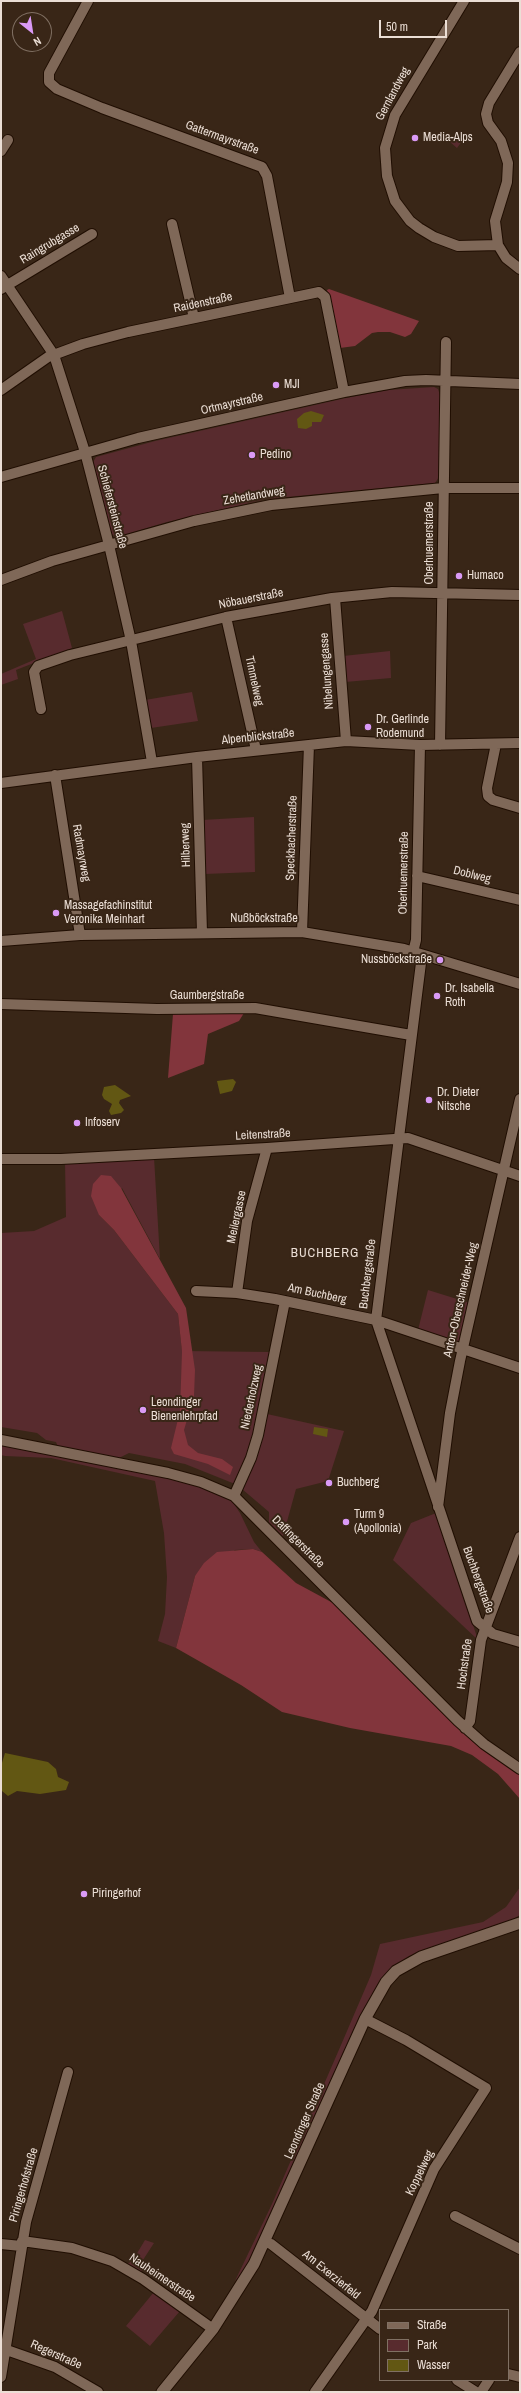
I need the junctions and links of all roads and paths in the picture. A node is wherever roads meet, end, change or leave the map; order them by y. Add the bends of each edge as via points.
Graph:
1 (88, 1) edge
2 (464, 1) edge
3 (520, 52) edge
4 (8, 140) dead end
5 (1, 151) edge
6 (172, 224) dead end
7 (92, 234) dead end
8 (498, 245) junction
9 (520, 269) edge
10 (1, 276) edge
11 (4, 287) edge
12 (290, 298) junction
13 (194, 318) junction
14 (446, 342) dead end
15 (54, 355) junction
16 (445, 381) junction
17 (520, 384) edge
18 (1, 390) edge
19 (344, 392) junction
20 (85, 452) junction
21 (1, 477) edge
22 (443, 488) junction
23 (520, 488) edge
24 (109, 545) junction
25 (1, 580) edge
26 (442, 595) junction
27 (520, 595) edge
28 (335, 598) junction
29 (226, 617) junction
30 (131, 640) junction
31 (41, 709) dead end
32 (346, 741) junction
33 (520, 743) edge
34 (496, 744) junction
35 (309, 745) junction
36 (420, 745) junction
37 (440, 745) junction
38 (256, 750) junction
39 (197, 756) junction
40 (152, 762) junction
41 (55, 775) junction
42 (1, 783) edge
43 (520, 808) edge
44 (417, 876) junction
45 (520, 900) edge
46 (302, 932) junction
47 (202, 933) junction
48 (80, 935) junction
49 (1, 941) edge
50 (417, 953) junction
51 (520, 984) edge
52 (1, 1004) edge
53 (411, 1035) junction
54 (520, 1100) edge
55 (398, 1138) junction
56 (267, 1148) junction
57 (1, 1159) edge
58 (503, 1170) junction
59 (520, 1176) edge
60 (196, 1290) dead end
61 (237, 1293) junction
62 (285, 1301) junction
63 (376, 1320) junction
64 (463, 1349) junction
65 (520, 1368) edge
66 (1, 1440) edge
67 (234, 1496) junction
68 (438, 1508) junction
69 (520, 1537) edge
70 (485, 1627) junction
71 (520, 1642) edge
72 (465, 1728) junction
73 (520, 1769) edge
74 (520, 1923) edge
75 (365, 2019) junction
76 (68, 2072) dead end
77 (455, 2216) dead end
78 (265, 2242) junction
79 (22, 2243) junction
80 (1, 2244) edge
81 (520, 2249) edge
82 (366, 2319) junction
83 (379, 2328) edge
84 (213, 2330) junction
85 (4, 2349) edge
86 (1, 2377) edge
87 (459, 2381) edge
88 (488, 2381) edge
89 (98, 2392) edge
90 (162, 2392) edge
91 (315, 2392) edge
92 (476, 2392) edge
93 (481, 2392) edge

1 - 12 street, Gattermayrstraße via 49,73 49,82 57,89 102,108 262,167 267,176
2 - 8 street, Gernlandweg via 395,115 385,148 386,176 401,209 412,223 426,233 458,246
3 - 8 street via 489,104 486,114 488,123 501,141 508,163 507,182 495,221
4 - 5 street
6 - 13 street
7 - 11 street, Raingrubgasse
8 - 9 street via 506,258
10 - 11 street, Schiefersteinstraße
11 - 15 street, Schiefersteinstraße
12 - 13 street, Raidenstraße
12 - 19 street, Raidenstraße via 315,292 324,295
13 - 15 street, Raidenstraße via 119,334
14 - 16 street, Oberhuemerstraße
15 - 18 street, Raidenstraße
15 - 20 street, Schiefersteinstraße
16 - 17 street, Ortmayrstraße
16 - 19 street, Ortmayrstraße via 405,381
16 - 22 street, Oberhuemerstraße
19 - 20 street, Ortmayrstraße
20 - 21 street, Ortmayrstraße
20 - 24 street, Schiefersteinstraße
22 - 23 street, Zehetlandweg
22 - 24 street, Zehetlandweg via 271,505 226,513
22 - 26 street, Oberhuemerstraße
24 - 25 street, Zehetlandweg via 52,561
24 - 30 street, Schiefersteinstraße
26 - 27 street, Nöbauerstraße
26 - 28 street, Nöbauerstraße via 392,592
26 - 37 street, Oberhuemerstraße
28 - 29 street, Nöbauerstraße
28 - 32 street, Nibelungengasse
29 - 30 street, Nöbauerstraße
29 - 38 street, Timmelweg
30 - 31 street, Nöbauerstraße via 38,666 34,672
30 - 40 street, Schiefersteinstraße
32 - 35 street, Alpenblickstraße
32 - 36 street, Alpenblickstraße
33 - 34 street, Alpenblickstraße
34 - 37 street, Alpenblickstraße
34 - 43 street via 487,788 488,796
35 - 38 street, Alpenblickstraße
35 - 46 street, Speckbacherstraße
36 - 37 street, Alpenblickstraße
36 - 44 street, Oberhuemerstraße
38 - 39 street, Alpenblickstraße
39 - 40 street, Alpenblickstraße
39 - 47 street, Hilberweg
40 - 41 street, Alpenblickstraße
41 - 42 street, Alpenblickstraße
41 - 48 street, Radmayrweg
44 - 45 street, Doblweg
44 - 50 street, Oberhuemerstraße
46 - 47 street, Nußböckstraße
46 - 50 street, Nußböckstraße
47 - 48 street, Nußböckstraße
48 - 49 street, Nußböckstraße
50 - 51 street, Nußböckstraße
50 - 53 street, Buchbergstraße
52 - 53 street, Gaumbergstraße via 157,1009 255,1008
53 - 55 street, Buchbergstraße
54 - 58 street, Anton-Oberschneider-Weg
55 - 56 street, Leitenstraße
55 - 58 street, Leitenstraße via 408,1138
55 - 63 street, Buchbergstraße
56 - 57 street, Leitenstraße via 61,1159
56 - 61 street, Meilergasse via 247,1221
58 - 59 street, Leitenstraße
58 - 64 street, Anton-Oberschneider-Weg
60 - 61 street, Am Buchberg
61 - 62 street, Am Buchberg
62 - 63 street, Am Buchberg
62 - 67 street, Niederholzweg via 258,1434
63 - 64 street, Am Buchberg
63 - 68 street, Buchbergstraße
64 - 65 street, Am Buchberg
64 - 68 street, Anton-Oberschneider-Weg via 450,1412
66 - 67 street, Daffingerstraße via 168,1473 201,1482
67 - 72 street, Daffingerstraße
68 - 70 street, Buchbergstraße via 477,1621
69 - 70 street, Hochstraße
70 - 71 street via 493,1634
70 - 72 street, Hochstraße via 470,1721
72 - 73 street, Daffingerstraße
74 - 75 street, Leondinger Straße via 408,1963 386,1982
75 - 78 street, Leondinger Straße
75 - 82 street, Koppelweg via 427,2052 486,2088 434,2169 372,2311
76 - 79 street, Piringerhofstraße
77 - 81 street
78 - 82 street, Am Exerzierfeld via 271,2244
78 - 84 street, Leondinger Straße via 242,2286
79 - 80 street, Nauheimerstraße
79 - 84 street, Nauheimerstraße via 72,2248 112,2261 132,2272
79 - 85 street, Piringerhofstraße
82 - 83 street, Am Exerzierfeld
82 - 91 street, Koppelweg
84 - 90 street, Leondinger Straße
85 - 86 street, Piringerhofstraße
85 - 89 street, Regerstraße via 55,2367
87 - 92 street
88 - 93 street

